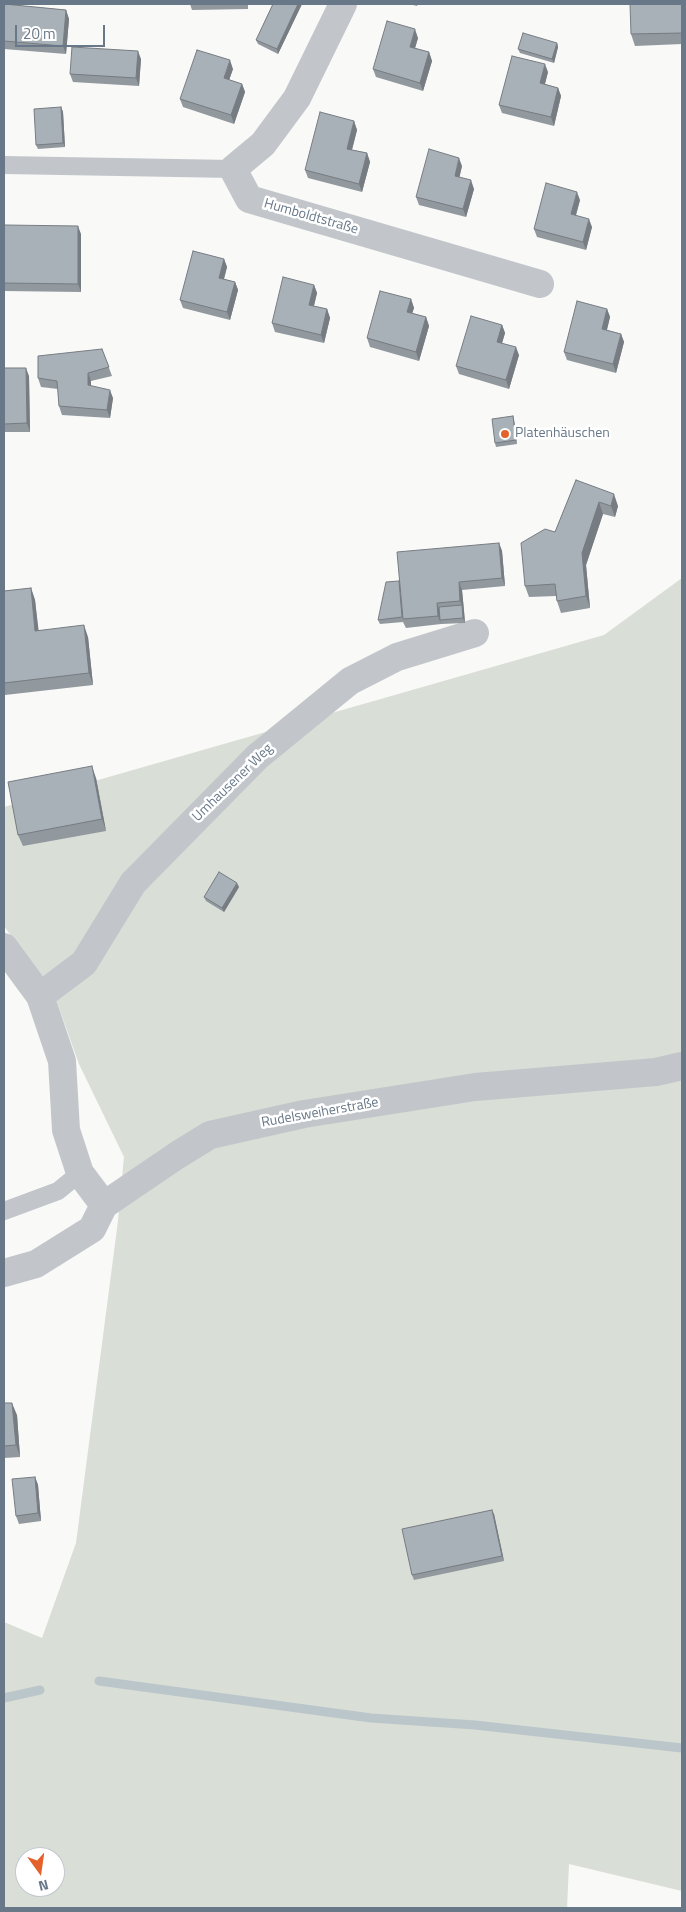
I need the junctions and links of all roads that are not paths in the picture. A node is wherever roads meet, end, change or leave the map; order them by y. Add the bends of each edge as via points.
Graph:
1 (343, 4) edge
2 (4, 165) edge
3 (233, 169) junction
4 (540, 284) dead end
5 (475, 633) dead end
6 (4, 947) edge
7 (40, 996) junction
8 (682, 1066) edge
9 (80, 1173) junction
10 (104, 1205) junction
11 (4, 1211) edge
12 (4, 1273) edge

1 - 3 street via 297,98 263,144
2 - 3 lane
3 - 4 street, Humboldtstraße via 249,199
5 - 7 street, Umhausener Weg via 397,657 350,681 258,756 133,883 84,963
6 - 7 street
7 - 9 street via 62,1061 66,1130
8 - 10 street, Rudelsweiherstraße via 656,1072 475,1087 304,1114 210,1135
9 - 10 street
9 - 11 lane via 58,1191
10 - 12 street, Rudelsweiherstraße via 92,1229 36,1264

